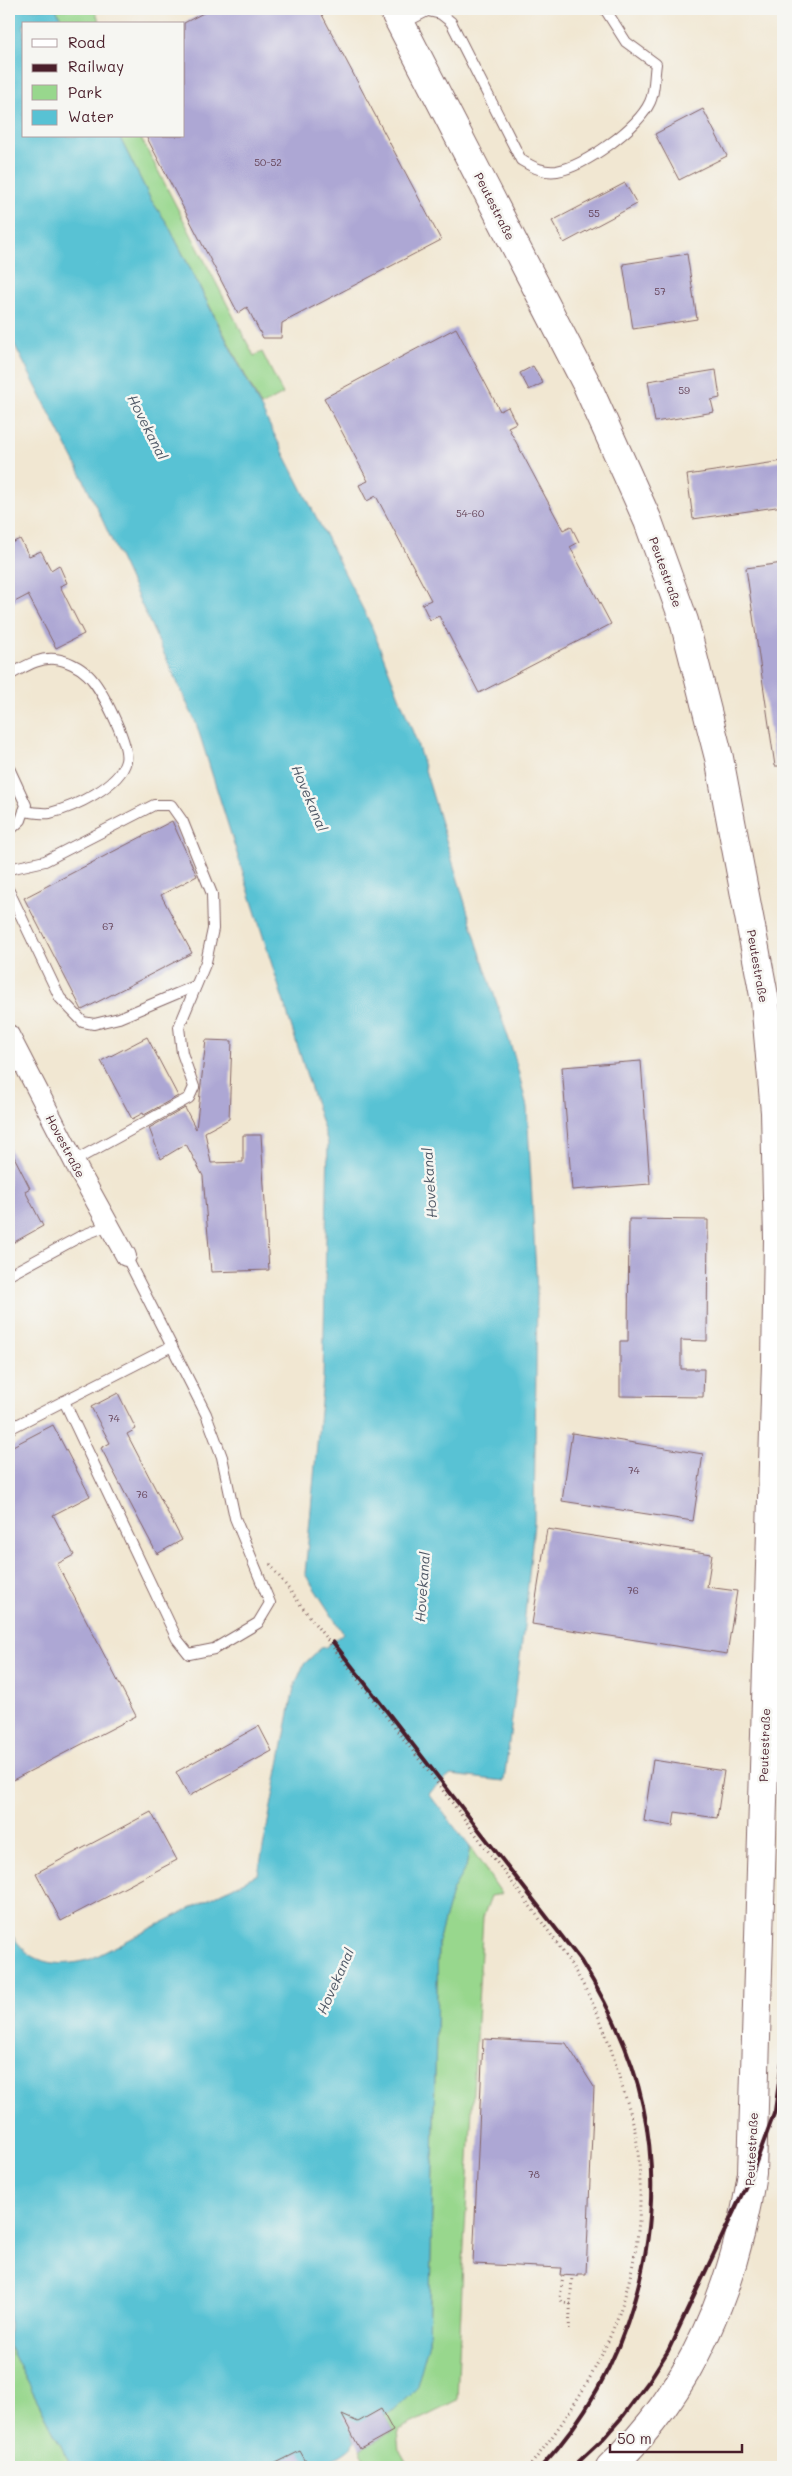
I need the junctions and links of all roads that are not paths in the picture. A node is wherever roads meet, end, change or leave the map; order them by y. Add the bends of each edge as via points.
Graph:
1 (605, 9) edge
2 (430, 10) edge
3 (397, 17) edge
4 (9, 674) edge
5 (9, 768) edge
6 (24, 812) junction
7 (9, 831) edge
8 (9, 869) edge
9 (9, 891) edge
10 (195, 986) junction
11 (9, 1035) edge
12 (74, 1161) junction
13 (109, 1225) junction
14 (126, 1256) joint
15 (9, 1275) edge
16 (172, 1346) junction
17 (64, 1401) junction
18 (9, 1429) edge
19 (610, 2467) edge

1 - 2 lane via 626,42 656,64 651,101 637,122 586,160 557,171 537,170 521,160 451,22
2 - 3 lane
3 - 19 street, Peutestraße via 586,383 645,514 684,621 735,836 764,1001 775,1112 776,1363 752,2173 737,2251 715,2314 688,2369 652,2420
4 - 6 lane via 41,659 56,659 74,665 90,676 125,745 126,759 122,772 108,786 49,813
5 - 6 lane via 26,805
6 - 7 lane via 21,820
8 - 10 lane via 45,861 154,805 171,805 183,822 212,894 212,929 206,962
9 - 10 lane via 60,998 83,1022 94,1024 119,1018
10 - 12 lane via 179,1027 182,1053 194,1087 190,1098
11 - 12 street, Hovestraße
12 - 13 street, Hovestraße
13 - 14 street, Hovestraße
13 - 15 lane via 81,1236
14 - 16 lane
16 - 17 lane
16 - 17 lane via 206,1414 222,1457 235,1518 270,1603 258,1623 214,1649 190,1654 177,1639
17 - 18 lane

